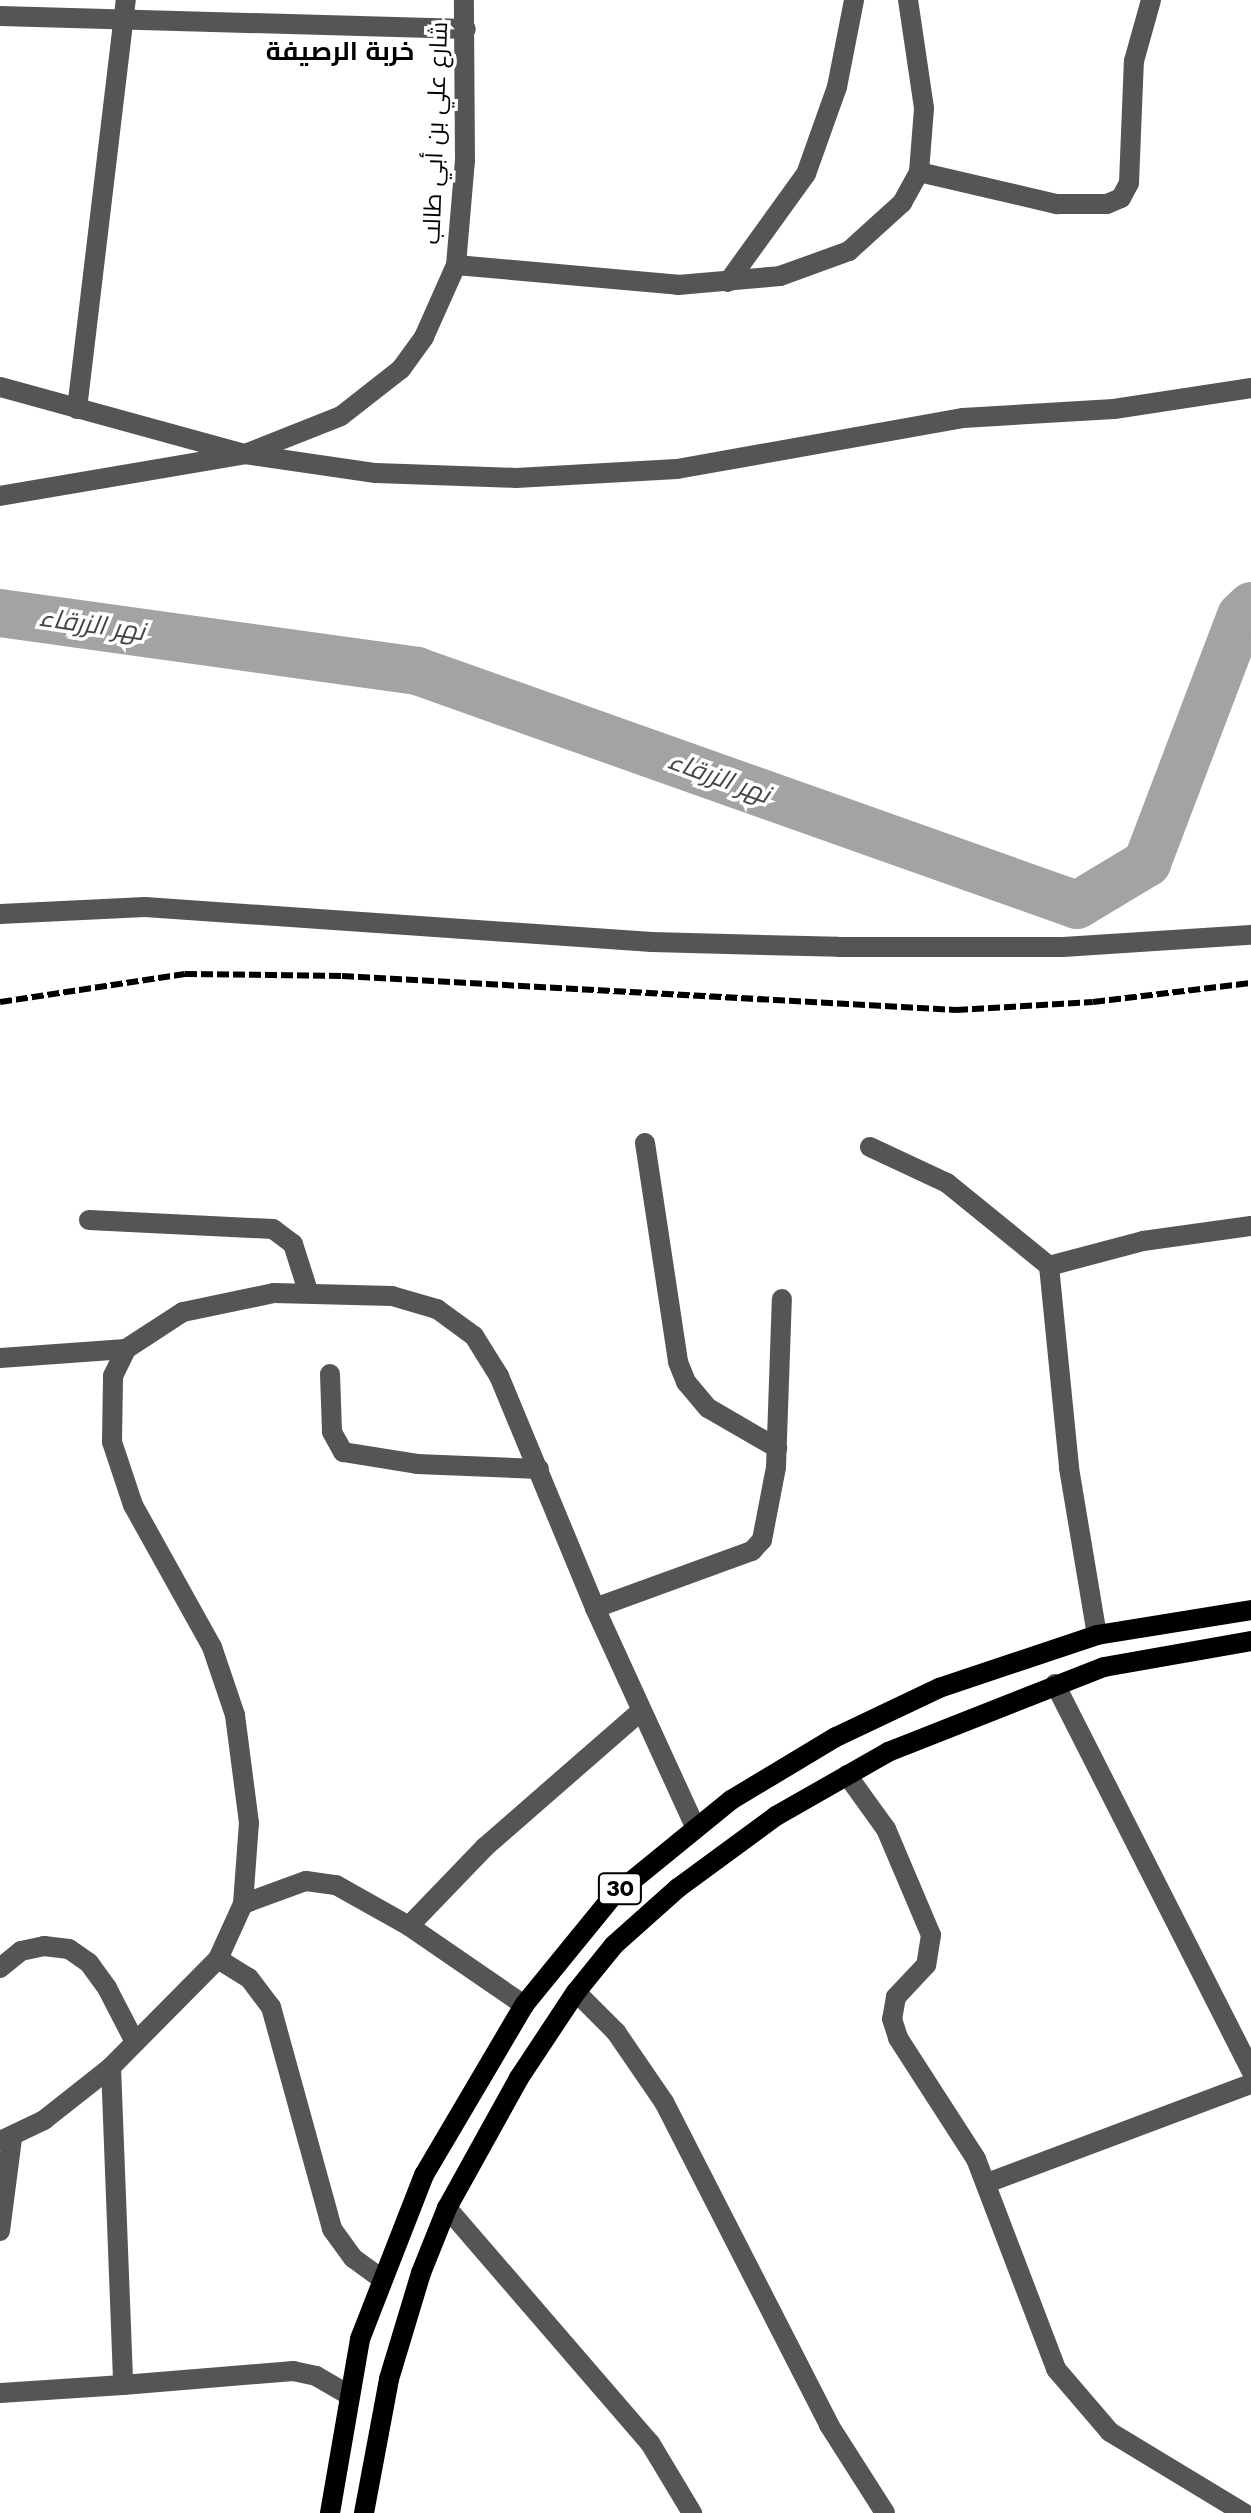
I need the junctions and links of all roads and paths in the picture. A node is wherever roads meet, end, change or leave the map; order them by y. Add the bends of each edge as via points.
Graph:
1 (464, 0) edge
2 (854, 0) edge
3 (908, 0) edge
4 (1151, 0) edge
5 (125, 10) edge
6 (0, 16) edge
7 (466, 29) junction
8 (919, 172) junction
9 (456, 265) junction
10 (728, 282) junction
11 (0, 387) edge
12 (1251, 388) edge
13 (77, 409) junction
14 (245, 454) junction
15 (0, 483) edge
16 (62, 486) junction
17 (0, 496) edge
18 (0, 914) edge
19 (1251, 935) edge
20 (645, 1143) dead end
21 (870, 1147) dead end
22 (89, 1220) dead end
23 (1251, 1226) edge
24 (1049, 1266) junction
25 (308, 1291) junction
26 (782, 1299) dead end
27 (126, 1349) junction
28 (0, 1358) edge
29 (330, 1374) dead end
30 (777, 1448) junction
31 (539, 1469) junction
32 (595, 1608) junction
33 (1251, 1610) edge
34 (1097, 1635) junction
35 (1251, 1641) edge
36 (1055, 1684) junction
37 (641, 1711) junction
38 (847, 1775) junction
39 (695, 1826) junction
40 (653, 1860) junction
41 (678, 1888) junction
42 (243, 1904) junction
43 (409, 1926) junction
44 (218, 1959) junction
45 (0, 1968) edge
46 (576, 1992) junction
47 (524, 2005) junction
48 (135, 2042) junction
49 (111, 2067) junction
50 (1251, 2070) edge
51 (1251, 2084) edge
52 (6, 2140) edge
53 (987, 2183) junction
54 (447, 2208) junction
55 (0, 2231) edge
56 (382, 2279) junction
57 (123, 2385) junction
58 (0, 2393) edge
59 (347, 2394) junction
60 (330, 2513) edge
61 (364, 2513) edge
62 (692, 2513) edge
63 (885, 2513) edge
64 (1244, 2513) edge

1 - 7 street, شارع علي بن أبي طالب
2 - 10 street via 837,87 806,174
3 - 8 street via 924,108
4 - 8 street via 1134,61 1129,183 1121,198 1107,204 1057,204
5 - 6 street
5 - 7 street
5 - 13 street
7 - 9 street, شارع علي بن أبي طالب via 464,175
8 - 10 street via 902,203 849,251 780,276
9 - 10 street via 602,281
9 - 14 street, شارع علي بن أبي طالب via 424,337 371,396 316,428
11 - 13 street
12 - 14 street via 1114,409 963,418 747,460 615,475 376,473
13 - 14 street
14 - 16 street, شارع علي بن أبي طالب
15 - 16 street, شارع علي بن أبي طالب
16 - 17 street, شارع علي بن أبي طالب
18 - 19 street via 145,907 652,942 838,947 1063,947
20 - 30 street via 678,1362 686,1382 708,1408
21 - 24 street via 947,1183
22 - 25 street via 273,1229 293,1244
23 - 24 street via 1143,1241
24 - 34 street via 1069,1468
25 - 27 street via 205,1304 161,1323
25 - 31 street via 415,1300 457,1321 488,1355
26 - 30 street
27 - 28 street
27 - 42 street via 113,1376 112,1442 133,1505 196,1614 225,1681 247,1787
29 - 31 street via 332,1432 343,1452 417,1464
30 - 32 street via 766,1529 752,1551
31 - 32 street
32 - 37 street
33 - 34 main road, 30
34 - 39 main road, 30 via 975,1673 898,1707 836,1737
35 - 36 main road, 30 via 1149,1656
36 - 38 main road, 30 via 938,1728
36 - 50 street
37 - 39 street
37 - 43 street via 485,1847
38 - 41 main road, 30 via 776,1816
38 - 53 street via 886,1829 931,1935 926,1965 896,1997 892,2019 898,2038 950,2112
39 - 40 main road, 30
40 - 41 main road
40 - 47 main road, 30 via 577,1934
41 - 46 main road, 30 via 614,1945
42 - 43 street via 289,1885 321,1881 357,1894
42 - 44 street
43 - 47 street
44 - 48 street
44 - 56 street via 249,1978 271,2007 332,2229 353,2258
45 - 48 street via 21,1951 44,1946 69,1949 98,1975
46 - 54 main road, 30 via 488,2128
46 - 63 street via 616,2032 664,2102 829,2425
47 - 56 main road, 30 via 437,2151
48 - 49 street
49 - 52 street
49 - 57 street
51 - 53 street
52 - 55 street
53 - 64 street via 1039,2334 1080,2401 1145,2456
54 - 61 main road, 30 via 398,2344
54 - 62 street via 643,2434
56 - 59 main road, 30
57 - 58 street
57 - 59 street via 293,2371 316,2376
59 - 60 main road, 30

